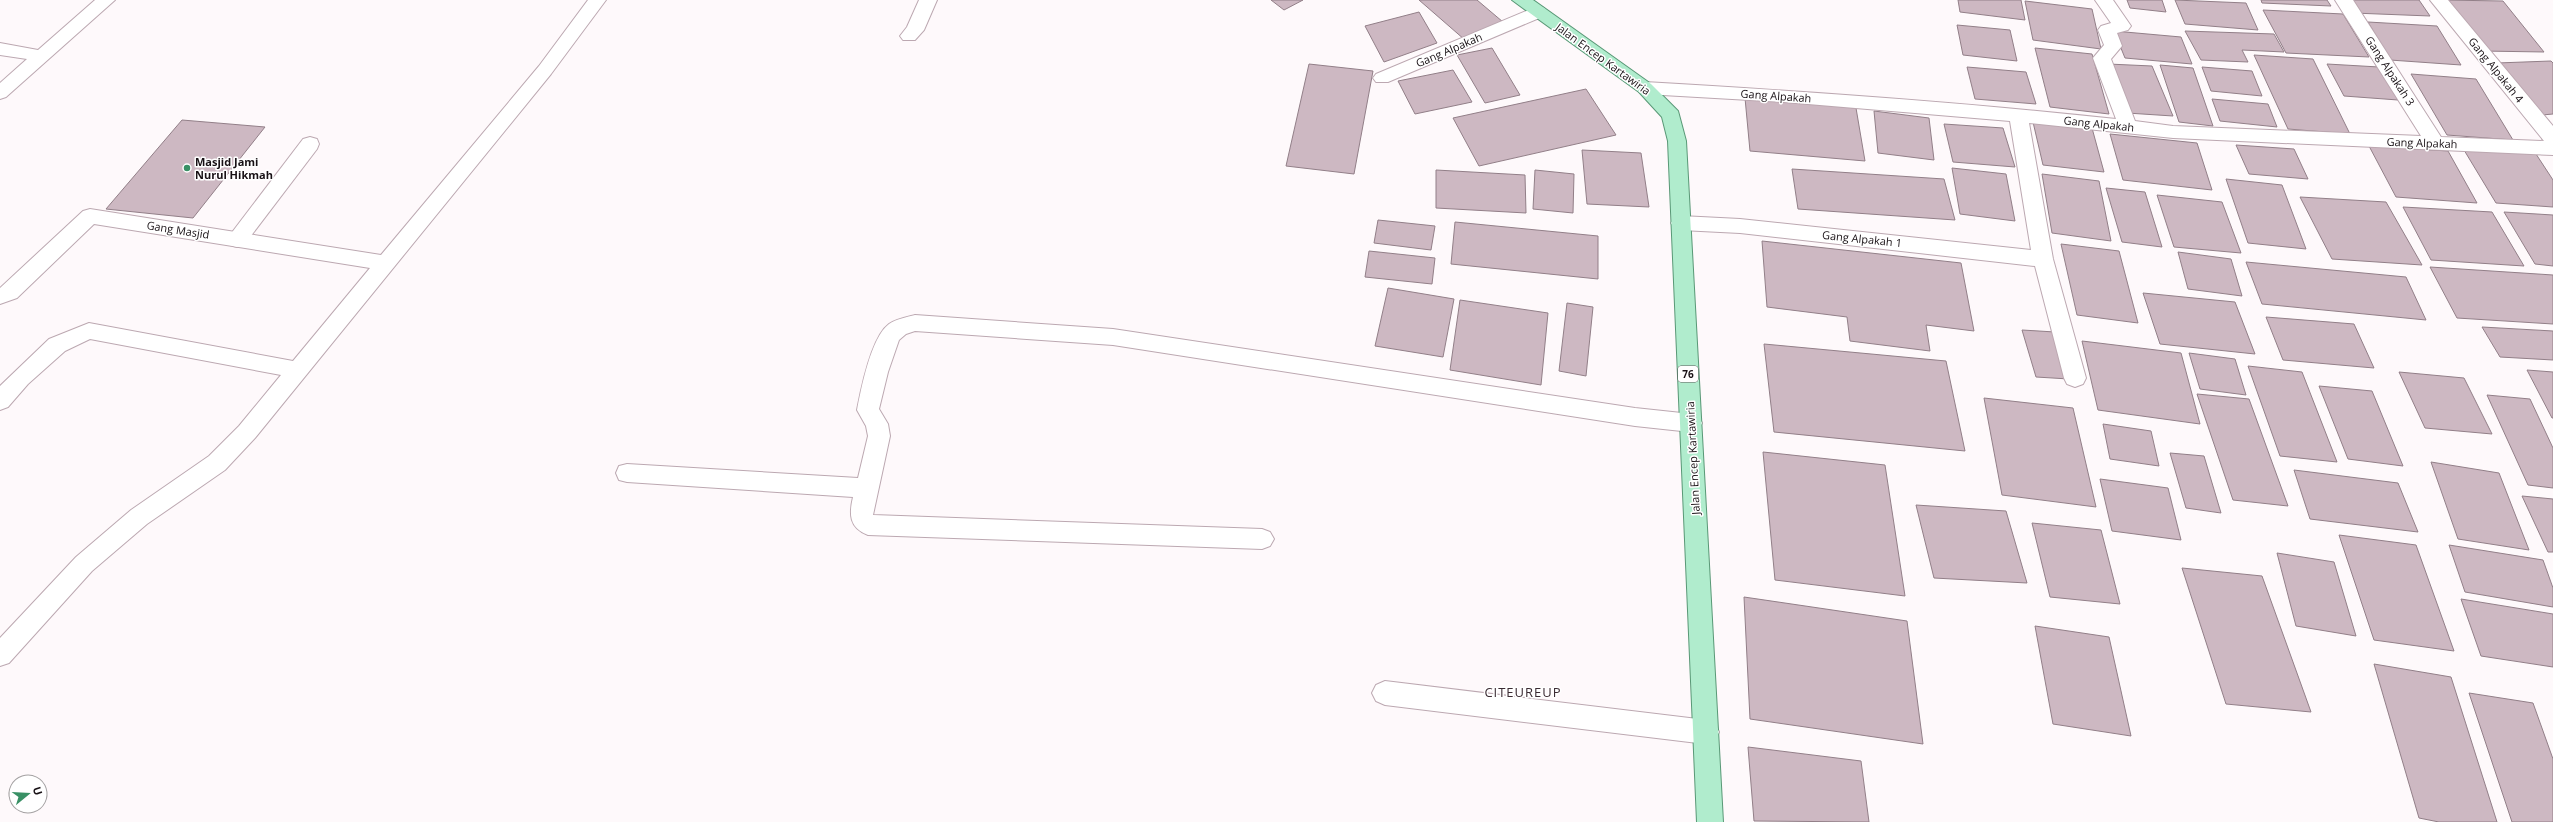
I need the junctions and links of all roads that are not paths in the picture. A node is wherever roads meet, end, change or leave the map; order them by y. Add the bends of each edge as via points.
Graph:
1 (106, 0) edge
2 (597, 0) edge
3 (928, 0) edge
4 (2104, 0) edge
5 (2344, 0) edge
6 (2439, 0) edge
7 (1530, 6) edge
8 (909, 36) dead end
9 (0, 49) edge
10 (42, 56) junction
11 (1382, 78) dead end
12 (1646, 88) junction
13 (0, 94) edge
14 (2018, 115) junction
15 (2128, 127) junction
16 (2553, 139) edge
17 (2435, 143) junction
18 (310, 144) dead end
19 (2553, 148) edge
20 (1681, 223) junction
21 (237, 240) junction
22 (2043, 259) junction
23 (385, 263) junction
24 (0, 296) edge
25 (298, 370) junction
26 (2075, 378) dead end
27 (0, 401) edge
28 (1691, 423) junction
29 (627, 473) dead end
30 (867, 488) junction
31 (1262, 539) dead end
32 (0, 655) edge
33 (1385, 693) dead end
34 (1706, 732) junction
35 (1710, 822) edge

1 - 10 street
2 - 23 street via 545,70
3 - 8 street
4 - 15 street via 2122,26 2107,30 2113,46 2102,58
5 - 17 street, Gang Alpakah 3
6 - 16 street, Gang Alpakah 4
7 - 11 street, Gang Alpakah
7 - 12 main road, Jalan Encep Kartawiria / 76
9 - 10 street
10 - 13 street
12 - 14 street, Gang Alpakah via 1784,96
12 - 20 main road, Jalan Encep Kartawiria / 76 via 1671,115 1677,142
14 - 15 street, Gang Alpakah
14 - 22 street
15 - 17 street, Gang Alpakah via 2173,132
17 - 19 street, Gang Alpakah
18 - 21 street
20 - 22 street, Gang Alpakah 1 via 1740,226
20 - 28 main road, Jalan Encep Kartawiria / 76
21 - 23 street, Gang Masjid
21 - 24 street, Gang Masjid via 90,216 10,292
22 - 26 street
23 - 25 street
25 - 27 street via 89,331 57,345 20,378
25 - 32 street via 247,432 217,463 138,517 84,564
28 - 30 street via 1635,417 1113,337 915,323 901,326 891,335 870,397 868,410 877,424 879,436
28 - 34 main road, Jalan Encep Kartawiria / 76
29 - 30 street
30 - 31 street via 861,511 862,519 868,525
33 - 34 street
34 - 35 main road, Jalan Encep Kartawiria / 76

